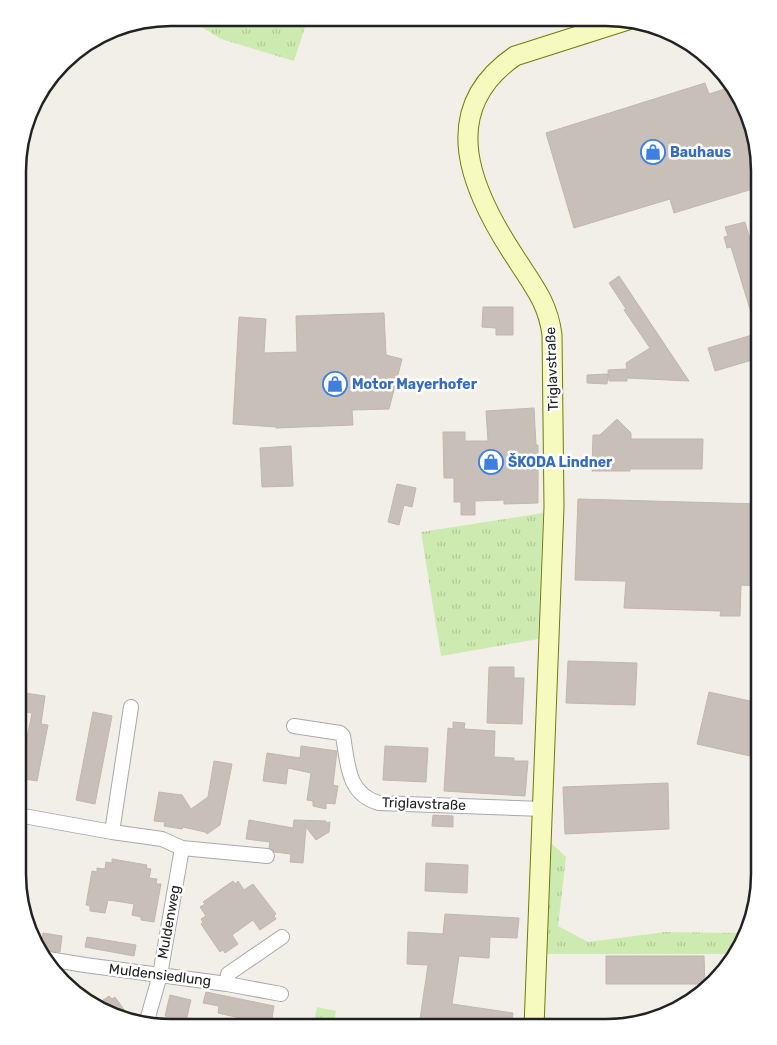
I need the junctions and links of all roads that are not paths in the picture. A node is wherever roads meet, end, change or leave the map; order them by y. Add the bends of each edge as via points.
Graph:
1 (609, 26) edge
2 (131, 707) dead end
3 (294, 726) dead end
4 (543, 809) junction
5 (26, 817) edge
6 (112, 832) junction
7 (182, 848) junction
8 (267, 856) dead end
9 (282, 937) dead end
10 (56, 960) edge
11 (160, 975) junction
12 (227, 984) junction
13 (281, 994) dead end
14 (148, 1017) edge
15 (534, 1019) edge

1 - 4 street, Triglavstraße via 515,56 501,66 479,92 468,125 470,164 478,186 499,229 542,298 552,335 554,507
2 - 6 street
3 - 4 street, Triglavstraße via 340,733 356,790 370,801
4 - 15 street, Triglavstraße
5 - 6 street
6 - 7 street via 162,839
7 - 8 street
7 - 11 street, Muldenweg
9 - 12 street, Muldensiedlung via 228,974
10 - 11 street, Muldensiedlung
11 - 12 street, Muldensiedlung
11 - 14 street, Muldenweg
12 - 13 street

